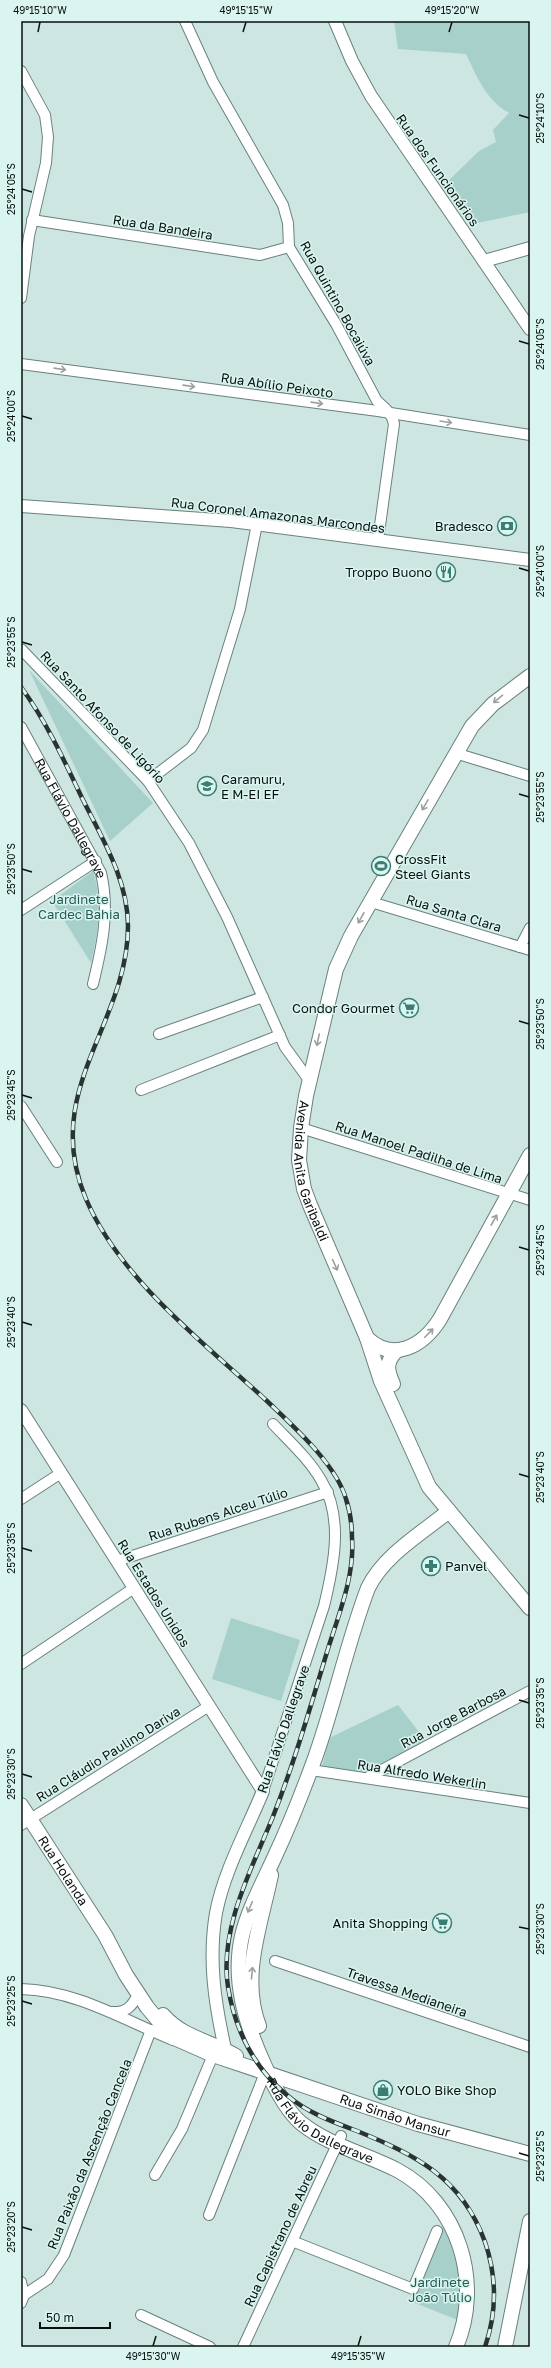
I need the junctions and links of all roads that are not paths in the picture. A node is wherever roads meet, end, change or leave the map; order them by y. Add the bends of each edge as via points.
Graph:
1 (185, 21) edge
2 (335, 21) edge
3 (21, 72) edge
4 (32, 220) junction
5 (289, 247) junction
6 (530, 248) edge
7 (484, 261) junction
8 (21, 298) edge
9 (530, 329) edge
10 (21, 364) edge
11 (390, 414) junction
12 (530, 435) edge
13 (21, 506) edge
14 (257, 524) junction
15 (378, 540) junction
16 (530, 560) edge
17 (21, 649) edge
18 (530, 676) edge
19 (21, 727) edge
20 (455, 753) junction
21 (530, 776) edge
22 (148, 781) junction
23 (96, 861) junction
24 (371, 902) junction
25 (21, 910) edge
26 (530, 928) edge
27 (520, 947) junction
28 (530, 950) edge
29 (93, 984) dead end
30 (263, 998) junction
31 (159, 1034) dead end
32 (280, 1035) junction
33 (309, 1080) junction
34 (141, 1090) dead end
35 (21, 1106) edge
36 (301, 1128) junction
37 (530, 1155) edge
38 (57, 1162) dead end
39 (509, 1194) junction
40 (530, 1200) edge
41 (367, 1338) junction
42 (396, 1351) junction
43 (21, 1410) edge
44 (273, 1424) dead end
45 (61, 1473) junction
46 (328, 1492) junction
47 (21, 1499) edge
48 (450, 1511) junction
49 (117, 1561) junction
50 (134, 1588) junction
51 (530, 1608) edge
52 (21, 1664) edge
53 (530, 1691) edge
54 (209, 1706) junction
55 (311, 1770) junction
56 (367, 1778) junction
57 (263, 1791) junction
58 (530, 1803) edge
59 (21, 1805) edge
60 (26, 1822) edge
61 (274, 1859) junction
62 (105, 1936) junction
63 (275, 1961) dead end
64 (21, 1989) edge
65 (138, 1994) junction
66 (108, 2012) junction
67 (151, 2030) junction
68 (184, 2038) junction
69 (258, 2046) junction
70 (530, 2047) edge
71 (219, 2052) junction
72 (246, 2062) junction
73 (269, 2074) junction
74 (339, 2140) junction
75 (530, 2154) edge
76 (155, 2175) dead end
77 (209, 2215) dead end
78 (530, 2220) edge
79 (437, 2231) dead end
80 (292, 2241) junction
81 (21, 2282) edge
82 (22, 2299) edge
83 (141, 2315) dead end
84 (210, 2347) edge
85 (243, 2347) edge
86 (456, 2347) edge
87 (466, 2347) edge
88 (505, 2347) edge

1 - 5 street, Rua Quintino Bocaiúva via 213,82 283,205 288,223
2 - 7 street, Rua dos Funcionários via 370,96
3 - 4 street via 45,115 48,132 46,163
4 - 5 street, Rua da Bandeira via 260,255
4 - 8 street
5 - 11 street, Rua Quintino Bocaiúva via 336,324 377,401
6 - 7 street
7 - 9 street, Rua dos Funcionários
10 -> 11 street, Rua Abílio Peixoto
11 -> 12 street, Rua Abílio Peixoto
11 - 15 street via 394,424
13 - 14 street, Rua Coronel Amazonas Marcondes
14 - 15 street, Rua Coronel Amazonas Marcondes
14 - 22 street via 240,609 203,730 191,748
15 - 16 street, Rua Coronel Amazonas Marcondes
17 - 22 street, Rua Santo Afonso de Ligório
18 -> 20 main road, Avenida Anita Garibaldi via 481,715
19 - 23 street, Rua Flávio Dallegrave
20 - 21 street
20 -> 24 main road, Avenida Anita Garibaldi
22 - 30 street, Rua Santo Afonso de Ligório via 189,842 209,879
23 - 25 street
23 - 29 street, Rua Flávio Dallegrave via 105,888 105,923
24 - 27 street, Rua Santa Clara
24 -> 33 main road, Avenida Anita Garibaldi via 336,969
26 - 27 street
27 - 28 street, Rua Santa Clara
30 - 31 street
30 - 32 street, Rua Santo Afonso de Ligório
32 - 33 street, Rua Santo Afonso de Ligório via 289,1055
32 - 34 street
33 - 36 main road, Avenida Anita Garibaldi
35 - 38 street
36 - 39 street, Rua Manoel Padilha de Lima
36 -> 41 main road, Avenida Anita Garibaldi via 299,1160 304,1189
37 - 39 main road
39 - 40 street, Rua Manoel Padilha de Lima
42 -> 39 main road via 420,1341 434,1328
41 - 42 main road via 380,1348
41 - 48 main road, Avenida Anita Garibaldi via 381,1381 428,1487
42 - 48 main road, Avenida Anita Garibaldi via 387,1362 388,1372
43 - 45 street, Rua Estados Unidos
44 - 46 street, Rua Flávio Dallegrave via 310,1464
45 - 47 street
45 - 49 street, Rua Estados Unidos
46 - 49 street, Rua Rubens Alceu Túlio
46 - 57 street, Rua Flávio Dallegrave via 335,1521 330,1583
48 - 51 main road, Avenida Anita Garibaldi
48 - 55 main road, Rua Flávio Dallegrave via 380,1569 368,1588
49 - 50 street, Rua Estados Unidos
50 - 52 street
50 - 54 street, Rua Estados Unidos
53 - 56 street, Rua Jorge Barbosa
54 - 57 street, Rua Estados Unidos
54 - 60 street, Rua Cláudio Paulino Dariva
55 - 56 street, Rua Alfredo Wekerlin
55 - 61 main road, Rua Flávio Dallegrave
56 - 58 street, Rua Alfredo Wekerlin
57 - 71 street, Rua Flávio Dallegrave via 228,1875 216,1913 213,1986
59 - 60 main road, Rua Holanda
60 - 62 main road, Rua Holanda
61 -> 69 main road, Rua Flávio Dallegrave via 243,1928 239,1958 242,2000 247,2021
73 -> 61 main road, Rua Flávio Dallegrave via 251,1994 251,1973
62 - 65 main road, Rua Holanda
62 - 68 main road, Rua Holanda via 134,1971 164,2016
63 - 70 street, Travessa Medianeira
64 - 66 street, Rua Simão Mansur via 59,1993
65 - 66 street, Rua Simão Mansur via 130,2008 117,2013
65 - 68 main road, Rua Holanda via 161,2026
66 - 67 street, Rua Simão Mansur
67 - 68 street, Rua Simão Mansur
67 - 82 street, Rua Paixão da Ascenção Cancela via 64,2255 48,2279
68 - 71 main road, Rua Simão Mansur
69 - 72 main road via 256,2058
69 - 73 main road, Rua Flávio Dallegrave
71 - 72 main road, Rua Simão Mansur
71 - 73 main road, Rua Simão Mansur
71 - 76 street via 182,2129
72 - 73 main road, Rua Simão Mansur
73 - 74 main road, Rua Flávio Dallegrave via 296,2111
73 - 75 main road, Rua Simão Mansur via 418,2124
73 - 77 street
74 - 80 street, Rua Capistrano de Abreu
74 - 86 main road, Rua Flávio Dallegrave via 410,2178 435,2201 452,2227 464,2258 467,2281 464,2326
74 - 87 main road, Rua Flávio Dallegrave via 397,2162 417,2174 442,2196 454,2213 471,2249 475,2269 475,2309
78 - 88 main road
79 - 80 street via 413,2289
80 - 85 street, Rua Capistrano de Abreu
81 - 82 street
83 - 84 street

